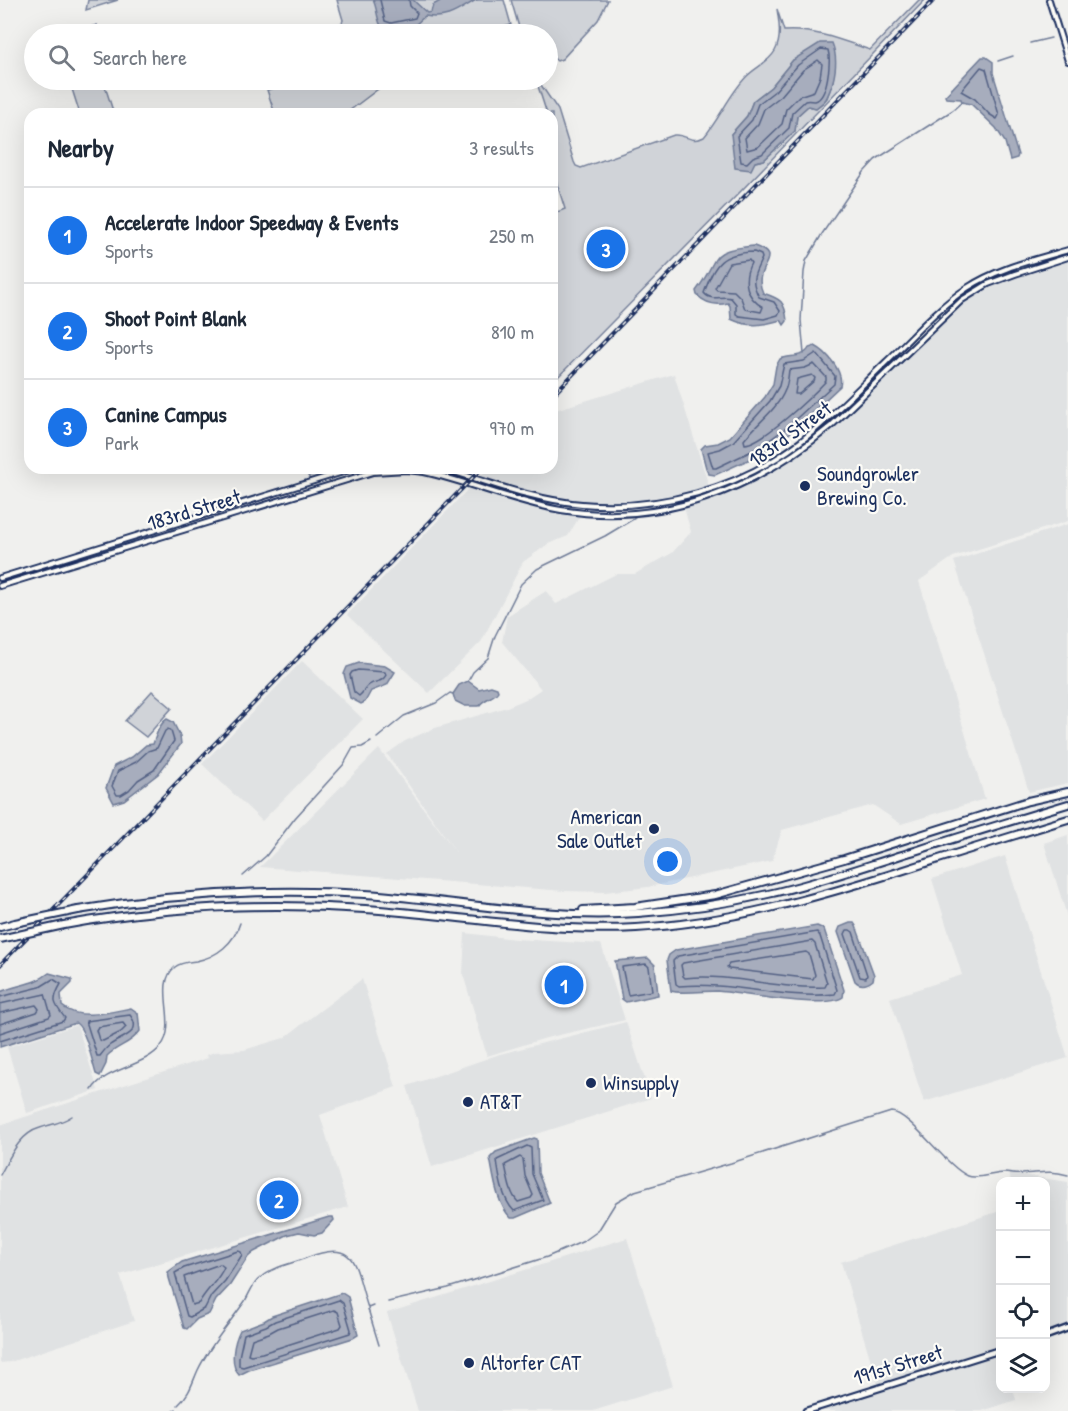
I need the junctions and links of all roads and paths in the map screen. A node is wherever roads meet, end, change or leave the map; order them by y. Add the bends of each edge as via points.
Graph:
1 (1049, 0) edge
2 (1068, 61) edge
3 (1068, 250) edge
4 (1068, 257) edge
5 (337, 474) edge
6 (366, 474) edge
7 (431, 474) edge
8 (462, 474) edge
9 (0, 578) edge
10 (0, 586) edge
11 (1068, 792) edge
12 (1068, 804) edge
13 (1068, 819) edge
14 (555, 912) junction
15 (0, 927) edge
16 (0, 939) edge
17 (1068, 1328) edge
18 (1050, 1335) edge
19 (996, 1351) edge
20 (806, 1411) edge

1 - 2 street
3 - 8 street, 183rd Street via 1004,270 968,288 935,314 800,442 725,484 653,503 582,504 543,498
4 - 7 street, 183rd Street via 988,284 962,300 811,442 756,478 696,501 656,510 589,513 560,510
5 - 9 street, 183rd Street
6 - 10 street, 183rd Street
11 - 14 highway via 715,896
12 - 14 highway via 768,894 636,913
13 - 16 highway, bridge via 771,909 637,928 522,925 366,909 215,907 64,925
14 - 15 highway, bridge via 292,891 174,897 78,910
17 - 18 main road
19 - 20 main road, 191st Street

